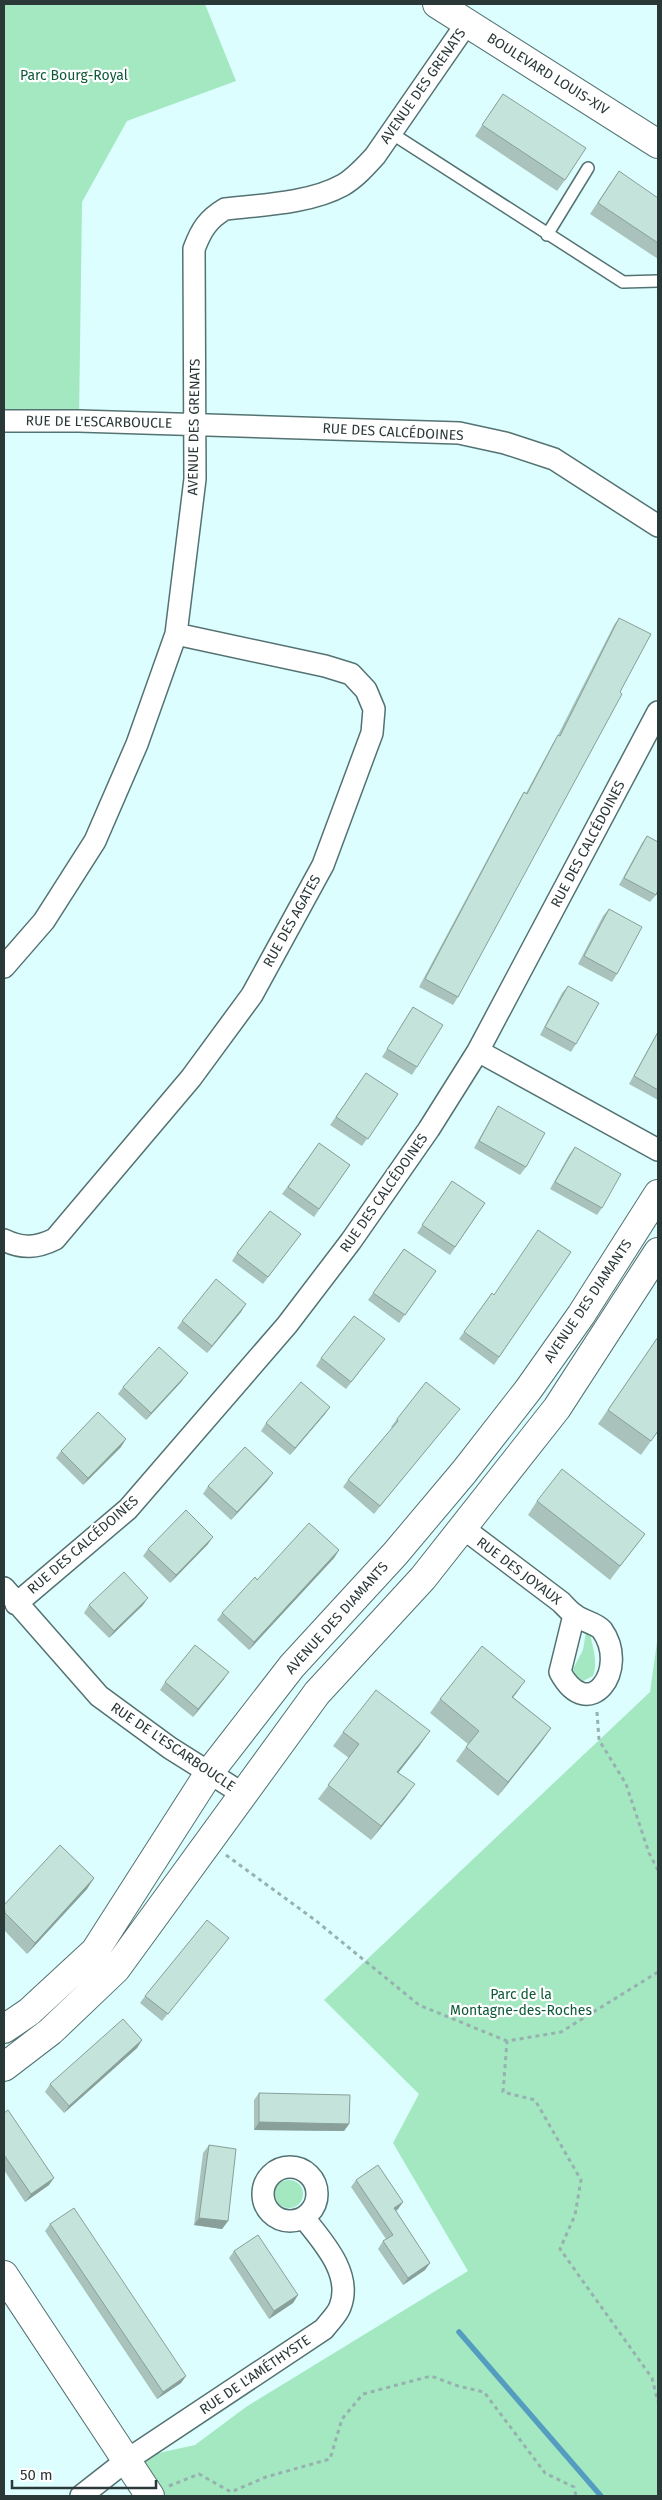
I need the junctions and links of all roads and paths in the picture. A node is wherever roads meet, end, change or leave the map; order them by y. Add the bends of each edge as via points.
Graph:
1 (437, 4) edge
2 (467, 23) junction
3 (391, 133) junction
4 (658, 144) edge
5 (588, 168) dead end
6 (547, 235) junction
7 (658, 281) edge
8 (4, 421) edge
9 (195, 424) junction
10 (658, 526) edge
11 (176, 634) junction
12 (658, 712) edge
13 (4, 967) edge
14 (478, 1051) junction
15 (658, 1150) edge
16 (658, 1194) edge
17 (4, 1240) edge
18 (658, 1252) edge
19 (463, 1528) junction
20 (10, 1596) edge
21 (574, 1615) junction
22 (591, 1693) junction
23 (209, 1773) junction
24 (243, 1794) junction
25 (208, 1842) junction
26 (658, 1870) edge
27 (658, 1972) edge
28 (4, 2029) edge
29 (507, 2041) junction
30 (4, 2067) edge
31 (304, 2218) dead end
32 (4, 2275) edge
33 (658, 2402) edge
34 (127, 2460) junction
35 (158, 2492) edge
36 (231, 2492) junction
37 (81, 2496) edge
38 (234, 2496) edge
39 (576, 2496) edge

1 - 2 street, BOULEVARD LOUIS-XIV
2 - 3 street, AVENUE DES GRENATS
2 - 4 street, BOULEVARD LOUIS-XIV
3 - 6 lane
3 - 9 street, AVENUE DES GRENATS via 360,172 343,184 320,195 225,210 212,217 201,231 194,248
5 - 6 lane
6 - 7 lane via 623,282
8 - 9 street, RUE DE L'ESCARBOUCLE
9 - 10 street, RUE DES CALCÉDOINES via 459,433 505,443 554,459
9 - 11 street, AVENUE DES GRENATS via 195,479
11 - 13 street, AVENUE DES GRENATS via 137,744 95,841 44,921
11 - 17 street, RUE DES AGATES via 351,674 366,690 374,709 372,733 323,865 252,995 197,1070 55,1240 28,1248
12 - 14 street, RUE DES CALCÉDOINES
14 - 15 street
14 - 20 street, RUE DES CALCÉDOINES via 424,1137 287,1325 128,1510
16 - 23 street, AVENUE DES DIAMANTS via 581,1316 528,1390 395,1554 292,1666
18 - 19 street via 557,1408
19 - 21 street, RUE DES JOYAUX
19 - 24 street via 423,1578 317,1693
20 - 23 street, RUE DE L'ESCARBOUCLE via 99,1696
21 - 22 street, RUE DES JOYAUX via 560,1672 566,1684 576,1692
21 - 22 street, RUE DES JOYAUX via 600,1628 610,1644 612,1657 608,1678 602,1688
22 - 26 path via 598,1716 598,1740 626,1784 649,1853
23 - 24 street, RUE DE L'ESCARBOUCLE
23 - 28 street, AVENUE DES DIAMANTS via 94,1951 29,2012
24 - 25 street
25 - 29 path via 315,1920 419,2005
25 - 30 street via 116,1970 51,2031
27 - 29 path via 562,2032
29 - 33 path via 503,2092 534,2100 581,2180 575,2215 560,2249 652,2378
31 - 34 street, RUE DE L'AMÉTHYSTE via 330,2252 340,2272 344,2293 340,2309 324,2329
32 - 34 street
34 - 35 street
34 - 37 street, RUE DE L'AMÉTHYSTE
35 - 36 path via 199,2474
36 - 38 path
36 - 39 path via 266,2476 330,2459 342,2419 363,2394 431,2376 484,2392 545,2473 574,2487

